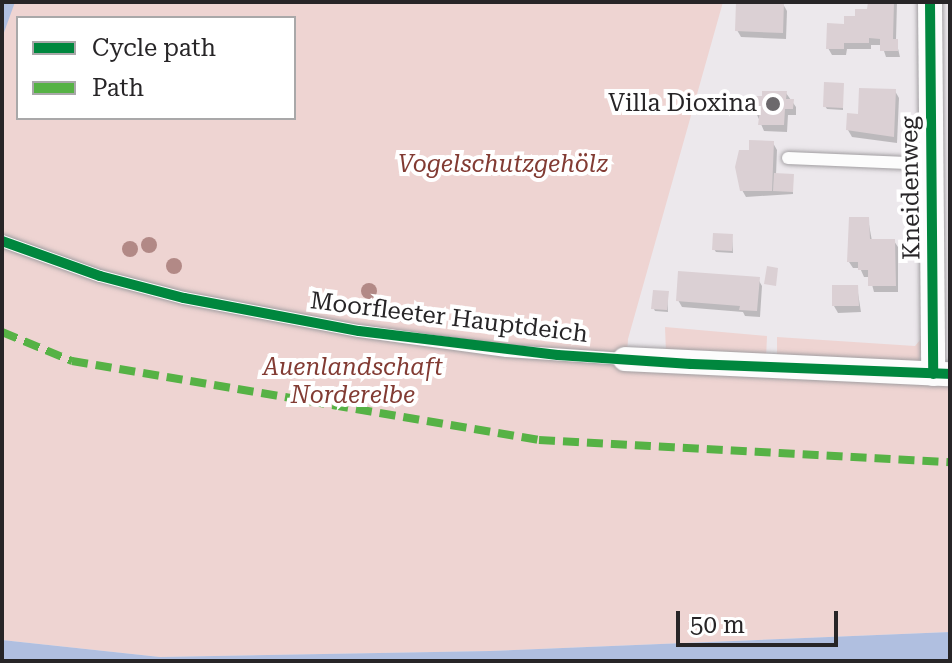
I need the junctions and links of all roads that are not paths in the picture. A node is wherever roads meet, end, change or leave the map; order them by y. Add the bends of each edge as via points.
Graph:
1 (930, 2) edge
2 (788, 158) dead end
3 (931, 164) junction
4 (2, 241) edge
5 (625, 359) joint
6 (942, 374) edge

1 - 3 street, Kneidenweg
2 - 3 lane
3 - 6 street, Kneidenweg
4 - 5 lane, Moorfleeter Hauptdeich via 170,294 359,331 507,351
5 - 6 street, Moorfleeter Hauptdeich

